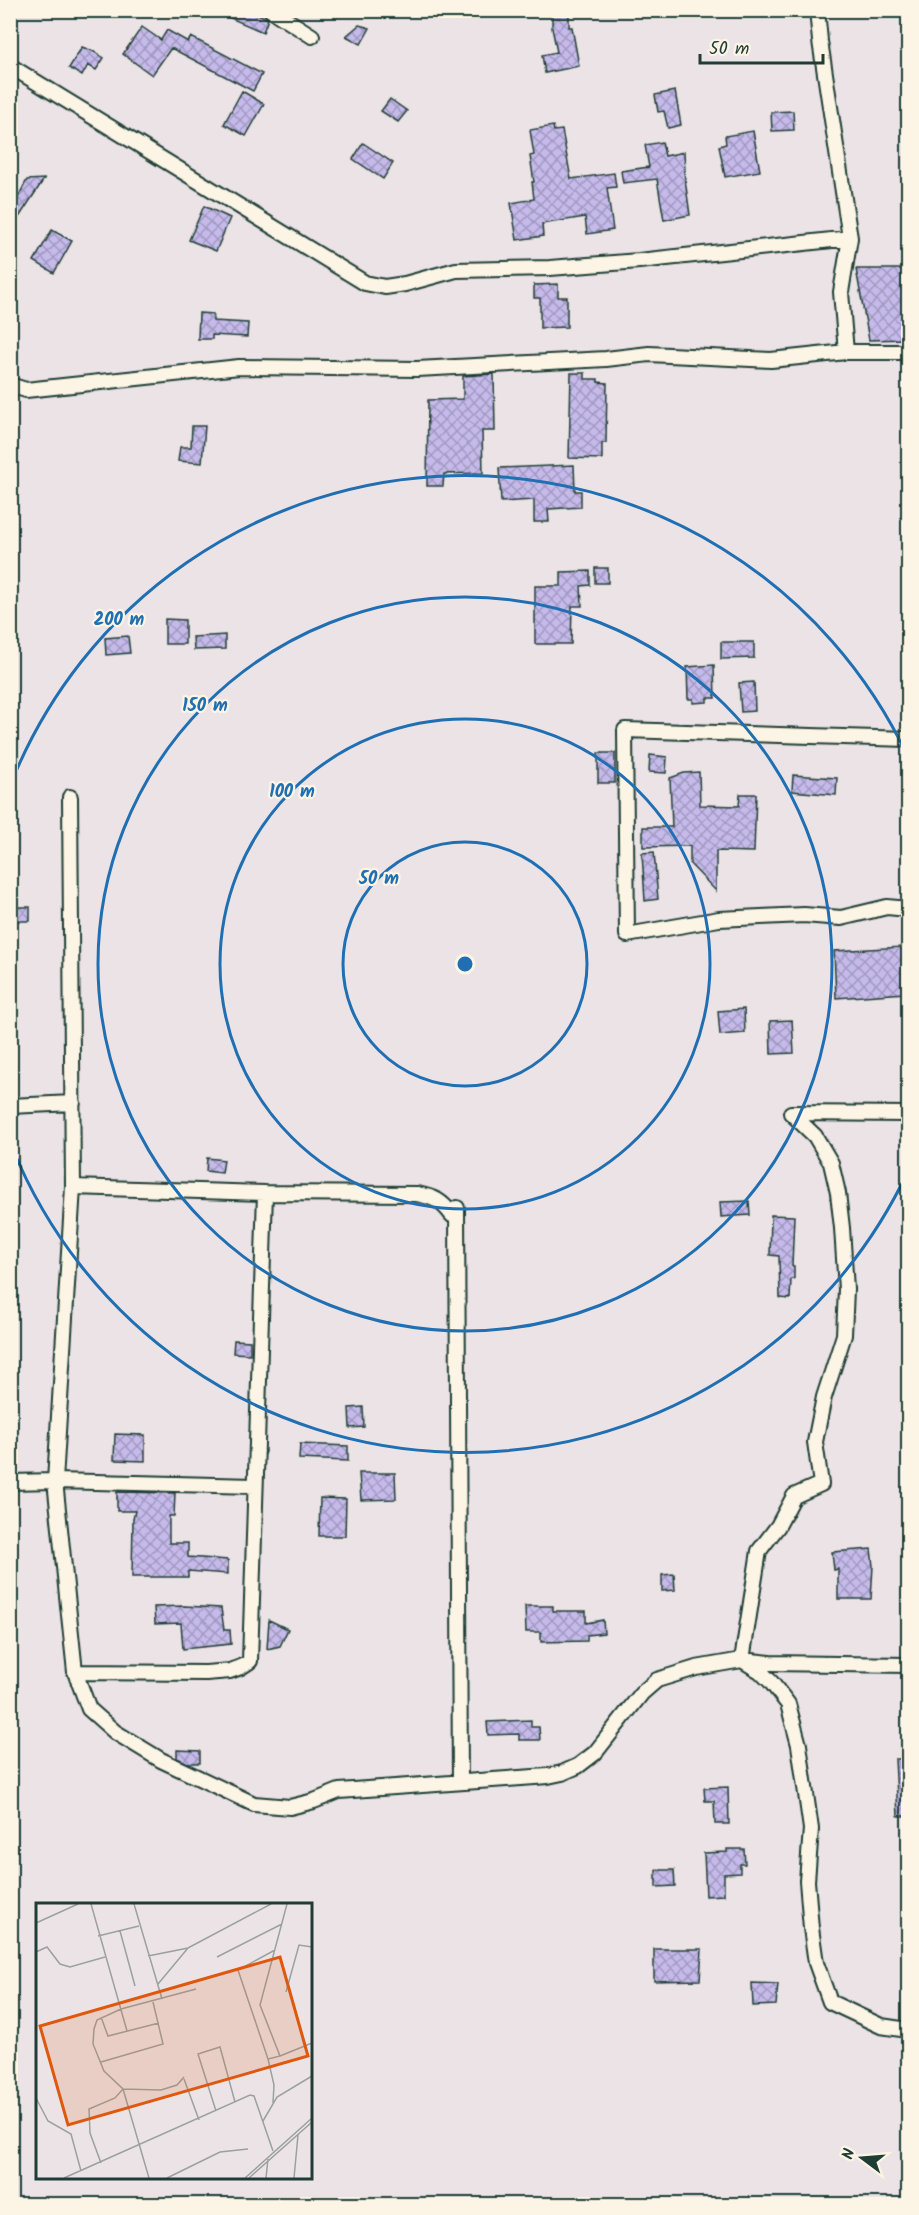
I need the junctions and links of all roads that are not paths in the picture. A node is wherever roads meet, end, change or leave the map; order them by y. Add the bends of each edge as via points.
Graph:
1 (271, 10) edge
2 (817, 10) edge
3 (312, 36) dead end
4 (10, 66) edge
5 (850, 237) junction
6 (846, 352) junction
7 (909, 352) edge
8 (10, 386) edge
9 (909, 739) edge
10 (70, 797) dead end
11 (909, 909) edge
12 (73, 1103) junction
13 (10, 1106) edge
14 (909, 1114) edge
15 (73, 1187) junction
16 (265, 1193) junction
17 (56, 1480) junction
18 (10, 1482) edge
19 (255, 1486) junction
20 (742, 1660) junction
21 (909, 1665) edge
22 (75, 1672) junction
23 (460, 1781) junction
24 (909, 2030) edge

1 - 3 street
2 - 5 street
4 - 5 street via 365,283 385,288 456,270 639,261
5 - 6 street via 841,292
6 - 7 street
6 - 8 street via 771,360 649,354 417,369 239,367 26,390
9 - 11 street via 625,730 627,935 719,919 804,915 842,918 887,907
10 - 12 street
12 - 13 street
12 - 15 street
14 - 20 street via 791,1113 815,1136 831,1164 838,1193 846,1289 843,1335 815,1442 821,1484 794,1496 759,1551
15 - 16 street
15 - 17 street
16 - 19 street
16 - 23 street via 417,1194 433,1197 452,1215 457,1208
17 - 18 street
17 - 19 street
17 - 22 street
19 - 22 street via 250,1661 230,1671 206,1673
20 - 21 street
20 - 23 street via 657,1680 642,1693 595,1753 562,1773
20 - 24 street via 771,1682 788,1704 799,1745 811,1829 807,1881 811,1928 816,1963 830,2002 881,2026
22 - 23 street via 89,1709 115,1732 161,1760 254,1804 290,1808 339,1791

